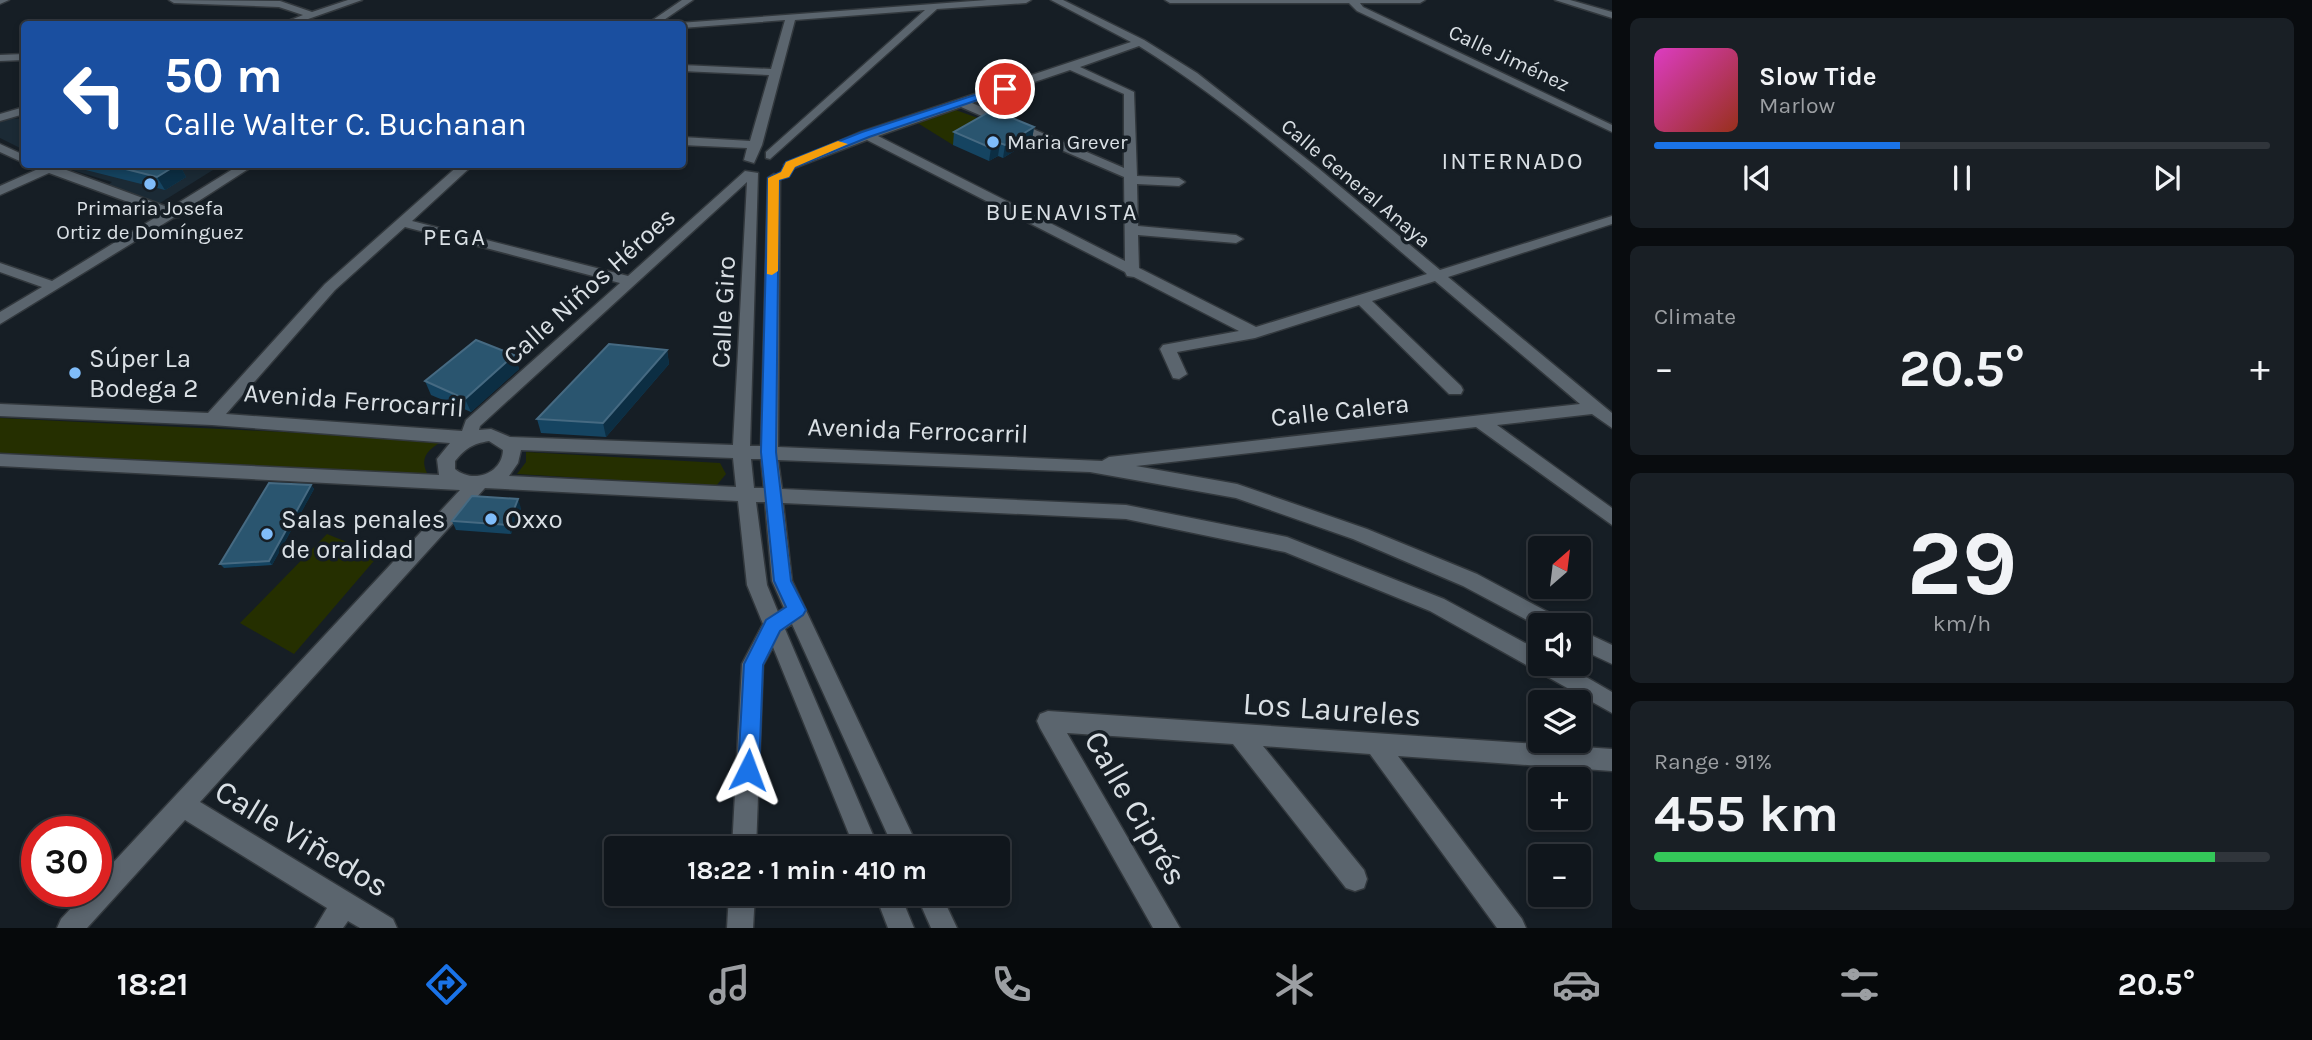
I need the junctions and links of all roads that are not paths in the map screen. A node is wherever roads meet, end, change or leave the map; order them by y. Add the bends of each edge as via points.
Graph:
1 (174, 0) edge
2 (357, 0) edge
3 (688, 0) edge
4 (1026, 0) edge
5 (1056, 0) edge
6 (1170, 0) edge
7 (1420, 0) edge
8 (1560, 0) edge
9 (1264, 1) edge
10 (1353, 1) edge
11 (938, 3) edge
12 (312, 15) junction
13 (1612, 15) edge
14 (791, 18) junction
15 (295, 21) edge
16 (656, 21) edge
17 (686, 25) edge
18 (1140, 42) junction
19 (21, 57) edge
20 (0, 58) edge
21 (1072, 67) junction
22 (686, 68) edge
23 (777, 72) junction
24 (961, 103) junction
25 (21, 111) edge
26 (21, 116) edge
27 (3, 117) edge
28 (1612, 120) edge
29 (1612, 129) edge
30 (865, 134) junction
31 (686, 141) edge
32 (756, 145) junction
33 (0, 148) edge
34 (770, 155) junction
35 (21, 158) edge
36 (790, 165) junction
37 (40, 168) edge
38 (45, 168) edge
39 (244, 168) edge
40 (463, 168) edge
41 (751, 170) junction
42 (1131, 177) junction
43 (774, 178) junction
44 (1180, 181) dead end
45 (0, 191) edge
46 (174, 214) junction
47 (1612, 220) edge
48 (402, 222) junction
49 (1132, 230) junction
50 (1236, 239) dead end
51 (0, 267) edge
52 (1132, 272) junction
53 (1437, 275) junction
54 (631, 281) junction
55 (53, 286) junction
56 (1361, 299) junction
57 (0, 319) edge
58 (1255, 333) junction
59 (1179, 374) dead end
60 (1454, 390) dead end
61 (1595, 408) junction
62 (0, 410) edge
63 (212, 419) junction
64 (1478, 420) junction
65 (1612, 422) edge
66 (469, 438) junction
67 (508, 443) junction
68 (741, 451) junction
69 (769, 452) junction
70 (0, 460) edge
71 (1090, 465) junction
72 (474, 483) junction
73 (747, 495) junction
74 (772, 496) junction
75 (1612, 518) edge
76 (797, 610) junction
77 (1532, 613) edge
78 (773, 626) junction
79 (1591, 644) edge
80 (1612, 655) edge
81 (1528, 656) edge
82 (1564, 676) edge
83 (1612, 703) edge
84 (1048, 720) joint
85 (1239, 734) junction
86 (1375, 743) junction
87 (1612, 760) edge
88 (184, 806) junction
89 (745, 836) edge
90 (862, 836) edge
91 (901, 836) edge
92 (1355, 879) dead end
93 (345, 904) junction
94 (741, 906) edge
95 (892, 906) edge
96 (934, 906) edge
97 (1510, 927) edge
98 (70, 928) edge
99 (328, 928) edge
100 (384, 928) edge
101 (740, 928) edge
102 (901, 928) edge
103 (944, 928) edge
104 (1167, 928) edge

1 - 12 street via 280,4
2 - 12 street
3 - 16 street
4 - 11 street
5 - 18 street, Calle General Anaya
6 - 9 street
7 - 10 street
8 - 13 street
9 - 10 street
10 - 28 street, Calle Jiménez
10 - 29 street, Calle Jiménez via 1360,9
11 - 14 street
11 - 34 street
12 - 15 street
14 - 17 street
14 - 23 street, Calle Giro
18 - 21 street
18 - 53 street, Calle General Anaya via 1193,75
19 - 20 street
21 - 24 street
21 - 42 street via 1129,92
22 - 23 street
23 - 32 street, Calle Giro
24 - 30 street
24 - 42 street
25 - 27 street
26 - 27 street
30 - 36 street
30 - 52 street
31 - 32 street
32 - 41 street, Calle Giro
33 - 35 street
34 - 36 street
34 - 41 street
36 - 43 street via 785,175
37 - 45 street
38 - 46 street
39 - 46 street
40 - 48 street
41 - 43 street
41 - 54 street, Calle Niños Héroes
41 - 68 street, Calle Giro
42 - 44 street
42 - 49 street
43 - 69 street, Calle Giro
46 - 55 street
47 - 53 street
48 - 54 street
48 - 63 street via 330,287
49 - 50 street
49 - 52 street
51 - 55 street
52 - 58 street
53 - 56 street
53 - 61 street, Calle General Anaya
54 - 66 street, Calle Niños Héroes via 472,424
55 - 57 street
56 - 58 street
56 - 60 street
58 - 59 street via 1168,349
61 - 64 street, Calle Calera
61 - 65 street, Calle General Anaya
62 - 63 street, Avenida Ferrocarril
63 - 66 street, Avenida Ferrocarril
64 - 71 street, Calle Calera
64 - 75 street
66 - 67 street, Avenida Ferrocarril via 491,435
66 - 72 street via 446,458 446,472
67 - 68 street, Avenida Ferrocarril
67 - 72 street via 510,464
68 - 69 street, Avenida Ferrocarril
68 - 73 street, Calle Giro
69 - 71 street, Avenida Ferrocarril
69 - 74 street, Calle Giro
70 - 72 street
71 - 77 street, Avenida Ferrocarril via 1249,495 1360,534 1470,580
72 - 73 street
72 - 88 street
73 - 74 street
73 - 78 street, Calle Giro via 757,585
74 - 76 street, Calle Giro via 782,581
74 - 81 street via 1126,512 1287,545 1437,605
76 - 78 street
76 - 91 street, Calle Giro
78 - 89 street via 753,664
78 - 90 street, Calle Giro
79 - 80 street
82 - 83 street
84 - 85 street, Los Laureles
84 - 104 street, Calle Ciprés
85 - 86 street, Los Laureles
85 - 92 street
86 - 87 street, Los Laureles
86 - 97 street
88 - 93 street, Calle Viñedos
88 - 98 street
93 - 99 street
93 - 100 street, Calle Viñedos
94 - 101 street
95 - 102 street
96 - 103 street

